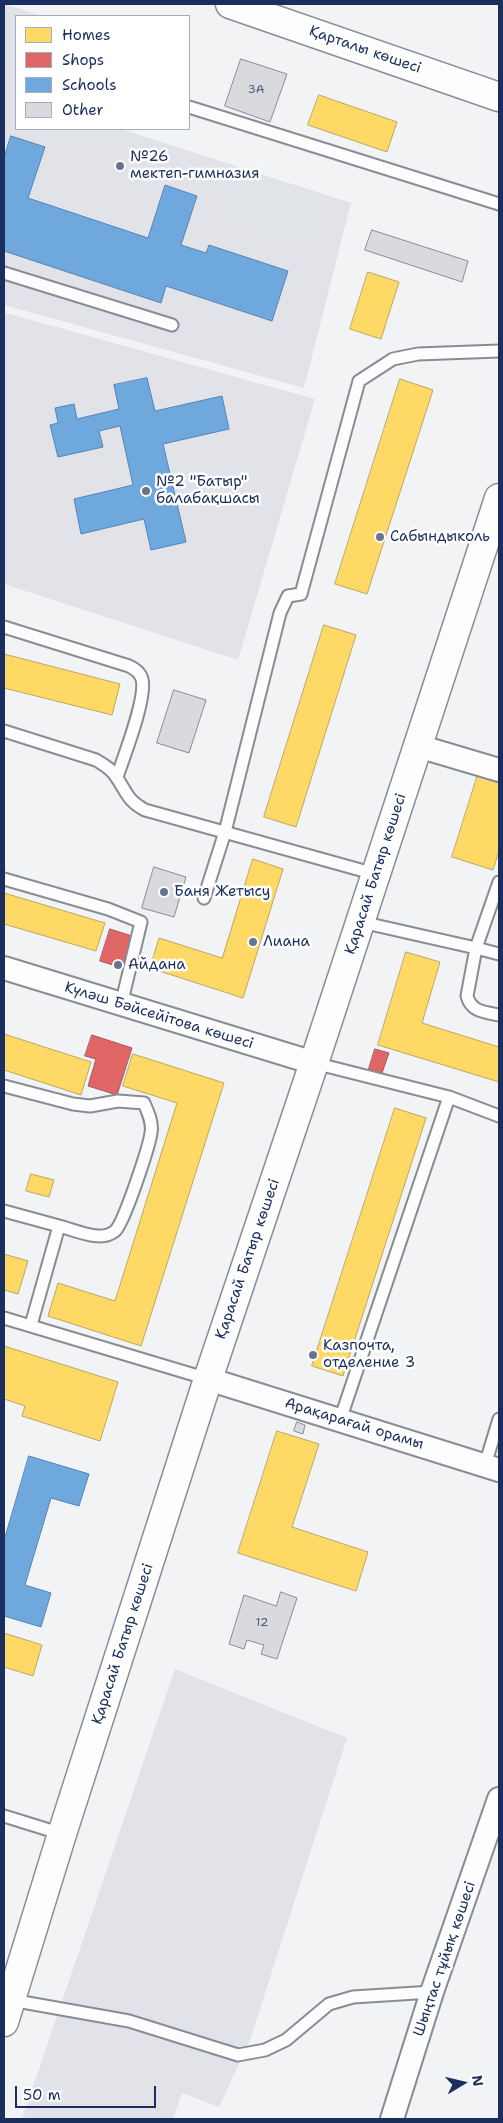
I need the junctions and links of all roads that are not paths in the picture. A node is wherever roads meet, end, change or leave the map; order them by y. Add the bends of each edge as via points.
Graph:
1 (230, 4) edge
2 (499, 97) edge
3 (190, 107) edge
4 (499, 204) edge
5 (4, 273) edge
6 (172, 325) dead end
7 (499, 351) edge
8 (499, 498) edge
9 (4, 627) edge
10 (4, 731) edge
11 (418, 746) junction
12 (499, 770) edge
13 (117, 777) junction
14 (225, 832) junction
15 (375, 874) junction
16 (4, 879) edge
17 (499, 882) edge
18 (204, 898) dead end
19 (361, 922) junction
20 (476, 948) junction
21 (499, 954) edge
22 (4, 968) edge
23 (121, 1005) junction
24 (499, 1015) edge
25 (314, 1064) junction
26 (4, 1086) edge
27 (449, 1097) junction
28 (499, 1116) edge
29 (4, 1211) edge
30 (60, 1226) junction
31 (4, 1318) edge
32 (31, 1325) junction
33 (208, 1379) junction
34 (499, 1419) edge
35 (340, 1420) junction
36 (492, 1468) edge
37 (499, 1799) edge
38 (4, 1816) edge
39 (62, 1834) junction
40 (432, 1992) junction
41 (6, 2006) edge
42 (392, 2119) edge

1 - 2 street, Қарталы көшесі
3 - 4 lane
5 - 6 lane
7 - 14 lane via 418,354 393,359 359,381 301,594 288,596 280,613
8 - 11 street, Қарасай Батыр көшесі
9 - 13 lane via 137,671 142,679 143,694
10 - 13 lane via 96,760
11 - 12 street
11 - 15 street, Қарасай Батыр көшесі
13 - 14 lane via 134,804 145,810
14 - 15 lane
14 - 18 lane
15 - 19 street, Қарасай Батыр көшесі
16 - 23 lane via 108,909 141,922
17 - 20 lane
19 - 20 lane
19 - 25 street, Қарасай Батыр көшесі
20 - 21 lane
20 - 24 lane via 467,996 469,1003 474,1009
22 - 23 street, Күләш Бәйсейітова көшесі
23 - 25 street, Күләш Бәйсейітова көшесі
25 - 27 lane
25 - 33 street, Қарасай Батыр көшесі
26 - 30 lane via 73,1104 144,1103 150,1116 152,1131 117,1230 95,1236
27 - 28 lane
27 - 35 lane
29 - 30 lane
30 - 32 lane
31 - 32 lane
32 - 33 lane
33 - 35 street, Арақарағай орамы
33 - 39 street, Қарасай Батыр көшесі
34 - 36 lane
35 - 36 street, Арақарағай орамы
37 - 40 street, Шыңтас тұйық көшесі
38 - 39 lane
39 - 41 street, Қарасай Батыр көшесі
40 - 41 lane via 353,1997 328,2004 286,2040 265,2050 238,2055 129,2021
40 - 42 street, Шыңтас тұйық көшесі

